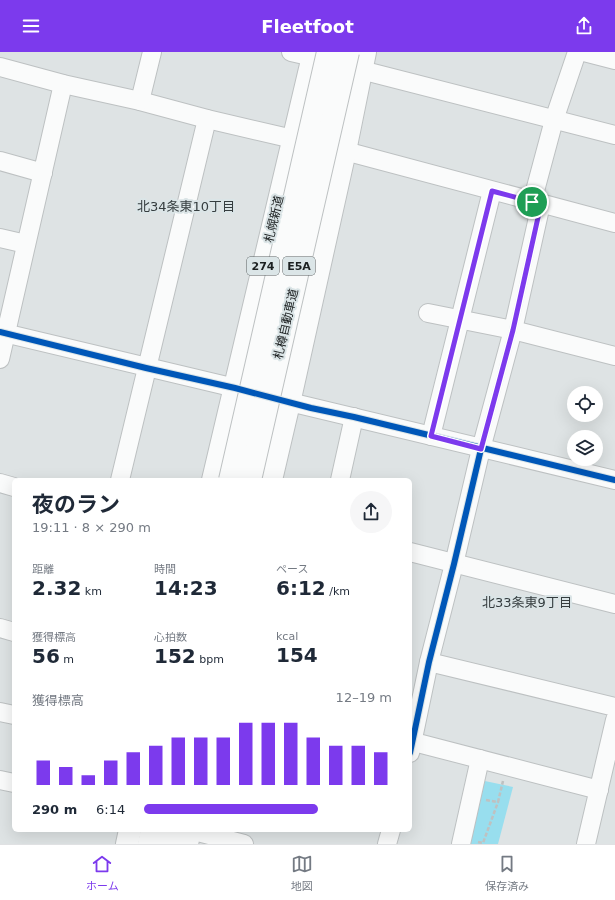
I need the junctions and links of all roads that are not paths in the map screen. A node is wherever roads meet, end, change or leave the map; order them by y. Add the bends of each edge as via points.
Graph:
1 (152, 52) edge
2 (291, 52) edge
3 (348, 52) edge
4 (577, 52) edge
5 (584, 52) edge
6 (318, 54) edge
7 (615, 60) edge
8 (363, 61) edge
9 (0, 67) edge
10 (64, 84) junction
11 (140, 101) junction
12 (207, 119) junction
13 (554, 120) junction
14 (615, 135) edge
15 (293, 139) junction
16 (345, 151) junction
17 (0, 162) edge
18 (43, 173) junction
19 (492, 191) junction
20 (537, 203) junction
21 (615, 223) edge
22 (0, 238) edge
23 (26, 244) junction
24 (428, 313) dead end
25 (460, 320) junction
26 (513, 330) junction
27 (3, 333) edge
28 (615, 356) edge
29 (0, 359) edge
30 (146, 368) junction
31 (235, 388) junction
32 (289, 403) junction
33 (354, 417) junction
34 (431, 436) junction
35 (481, 449) junction
36 (120, 478) edge
37 (213, 478) edge
38 (230, 478) edge
39 (250, 478) edge
40 (270, 478) edge
41 (340, 478) edge
42 (615, 480) edge
43 (0, 484) edge
44 (12, 487) edge
45 (412, 553) edge
46 (454, 564) junction
47 (615, 604) edge
48 (0, 628) edge
49 (12, 631) edge
50 (429, 662) junction
51 (615, 707) edge
52 (0, 712) edge
53 (12, 715) edge
54 (615, 720) edge
55 (412, 740) edge
56 (412, 745) edge
57 (611, 756) edge
58 (480, 759) junction
59 (0, 780) edge
60 (12, 783) edge
61 (599, 790) junction
62 (130, 832) edge
63 (152, 832) edge
64 (169, 832) edge
65 (190, 832) edge
66 (198, 832) edge
67 (390, 832) edge
68 (462, 841) edge
69 (127, 844) edge
70 (149, 844) edge
71 (166, 844) edge
72 (188, 844) edge
73 (244, 844) edge
74 (387, 844) edge
75 (586, 844) edge

1 - 11 street
2 - 6 street
3 - 39 highway, 札樽自動車道 / E5A, bridge
4 - 13 street
5 - 7 street
6 - 15 highway, 札幌新道 / 274
6 - 38 highway, 札樽自動車道 / E5A, bridge
8 - 13 street
8 - 16 highway
9 - 10 street
10 - 11 street
10 - 18 street
11 - 12 street
12 - 15 street
12 - 30 street
13 - 14 street
13 - 20 street
15 - 31 highway, 札幌新道 / 274
16 - 19 street
16 - 32 highway
17 - 18 street
18 - 23 street
19 - 20 street
19 - 25 street
20 - 21 street
20 - 26 street
22 - 23 street
23 - 27 street
24 - 25 street
25 - 26 street
25 - 34 street
26 - 28 street
26 - 35 street
27 - 29 street
27 - 30 street
30 - 31 street
30 - 36 street
31 - 32 street
31 - 37 highway, 札幌新道 / 274
32 - 33 street
32 - 40 highway
33 - 34 street
33 - 41 street
34 - 35 street
35 - 42 street
35 - 46 street
43 - 44 street
45 - 46 street
46 - 47 street
46 - 50 street
48 - 49 street
50 - 51 street
50 - 55 street
52 - 53 street
54 - 57 street
56 - 58 street
57 - 61 street
58 - 61 street
58 - 68 street
59 - 60 street
61 - 75 street
62 - 69 highway
63 - 70 highway
64 - 71 highway
65 - 72 highway
66 - 73 street
67 - 74 street

